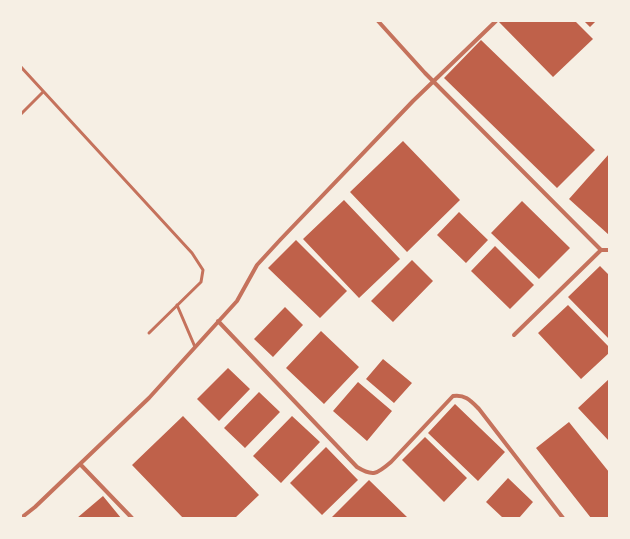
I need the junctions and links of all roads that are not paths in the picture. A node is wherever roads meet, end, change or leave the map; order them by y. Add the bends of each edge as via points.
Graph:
1 (378, 21) edge
2 (496, 21) edge
3 (21, 67) edge
4 (433, 81) junction
5 (43, 92) junction
6 (21, 114) edge
7 (601, 250) junction
8 (609, 250) edge
9 (177, 305) junction
10 (218, 321) junction
11 (149, 333) dead end
12 (514, 335) dead end
13 (194, 347) junction
14 (80, 464) junction
15 (22, 518) edge
16 (132, 518) edge
17 (563, 518) edge

1 - 4 street
2 - 4 street
3 - 5 lane
4 - 7 street
4 - 10 street via 263,258 237,301
5 - 6 lane
5 - 9 lane via 192,254 203,270 201,282
7 - 8 street
7 - 12 street
9 - 11 lane
9 - 13 lane
10 - 13 street
10 - 17 street via 357,467 368,474 380,472 453,396 459,395 468,398 479,410
13 - 14 street via 149,398
14 - 15 street
14 - 16 street

